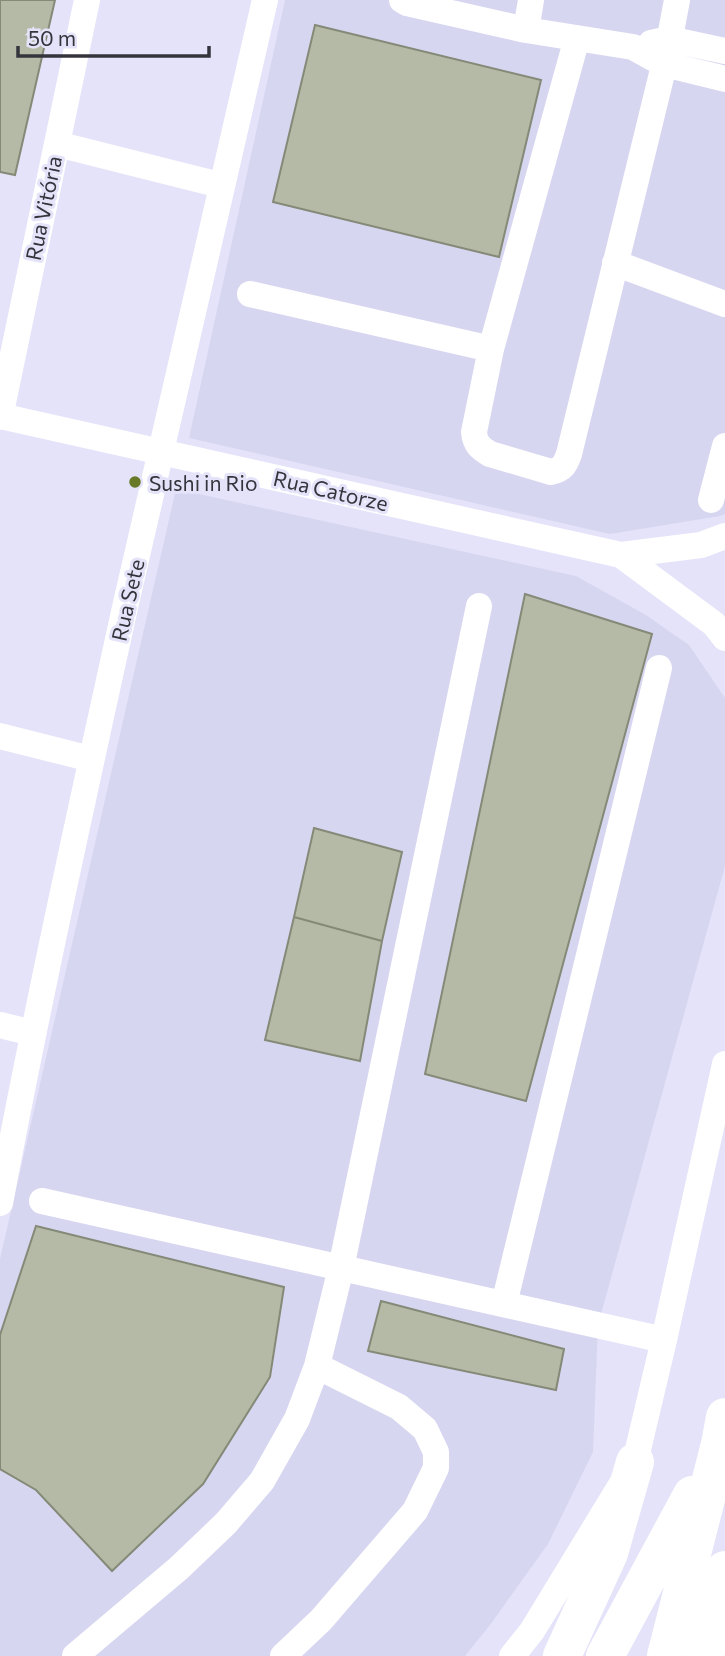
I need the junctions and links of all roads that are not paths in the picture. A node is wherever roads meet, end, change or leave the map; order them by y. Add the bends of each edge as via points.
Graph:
1 (87, 0) edge
2 (265, 0) edge
3 (402, 0) edge
4 (531, 0) edge
5 (677, 0) edge
6 (526, 30) junction
7 (577, 38) junction
8 (725, 51) edge
9 (666, 52) junction
10 (725, 79) edge
11 (57, 144) junction
12 (220, 185) junction
13 (615, 263) junction
14 (250, 294) dead end
15 (725, 304) edge
16 (491, 349) junction
17 (0, 416) edge
18 (725, 446) edge
19 (160, 451) junction
20 (711, 500) dead end
21 (725, 536) edge
22 (621, 555) junction
23 (479, 606) dead end
24 (725, 638) edge
25 (659, 668) dead end
26 (0, 736) edge
27 (91, 759) junction
28 (0, 1026) edge
29 (33, 1033) junction
30 (725, 1064) edge
31 (1, 1191) edge
32 (42, 1201) dead end
33 (341, 1268) junction
34 (504, 1304) junction
35 (664, 1340) junction
36 (317, 1366) junction
37 (723, 1431) edge
38 (635, 1462) junction
39 (725, 1570) edge
40 (75, 1656) edge
41 (283, 1656) edge
42 (512, 1656) edge
43 (562, 1656) edge
44 (605, 1656) edge
45 (666, 1656) edge
46 (705, 1656) edge

1 - 11 street, Rua Vitória
2 - 12 street, Rua Sete
3 - 6 street
4 - 6 street
5 - 9 street
6 - 7 street
7 - 9 street
7 - 16 street
8 - 9 street
9 - 10 street
9 - 13 street
11 - 12 street
11 - 17 street, Rua Vitória
12 - 19 street, Rua Sete
13 - 15 street
13 - 16 street via 569,454 561,470 551,472 490,454 475,442
14 - 16 street
17 - 19 street, Rua Catorze
18 - 20 street
19 - 22 street, Rua Catorze
19 - 27 street, Rua Sete
21 - 22 street, Rua Catorze via 701,545
22 - 24 street, Rua Catorze via 714,624
23 - 33 street
25 - 34 street
26 - 27 street
27 - 29 street, Rua Sete
28 - 29 street
29 - 31 street, Rua Sete
30 - 35 street
32 - 33 street
33 - 34 street
33 - 36 street
34 - 35 street
35 - 38 street
36 - 40 street via 298,1419 262,1481 179,1569
36 - 41 street via 399,1407 425,1429 436,1452 436,1468 415,1511 321,1620
37 - 44 highway
37 - 45 highway
38 - 42 street via 533,1631
38 - 43 highway via 609,1553
39 - 46 highway

